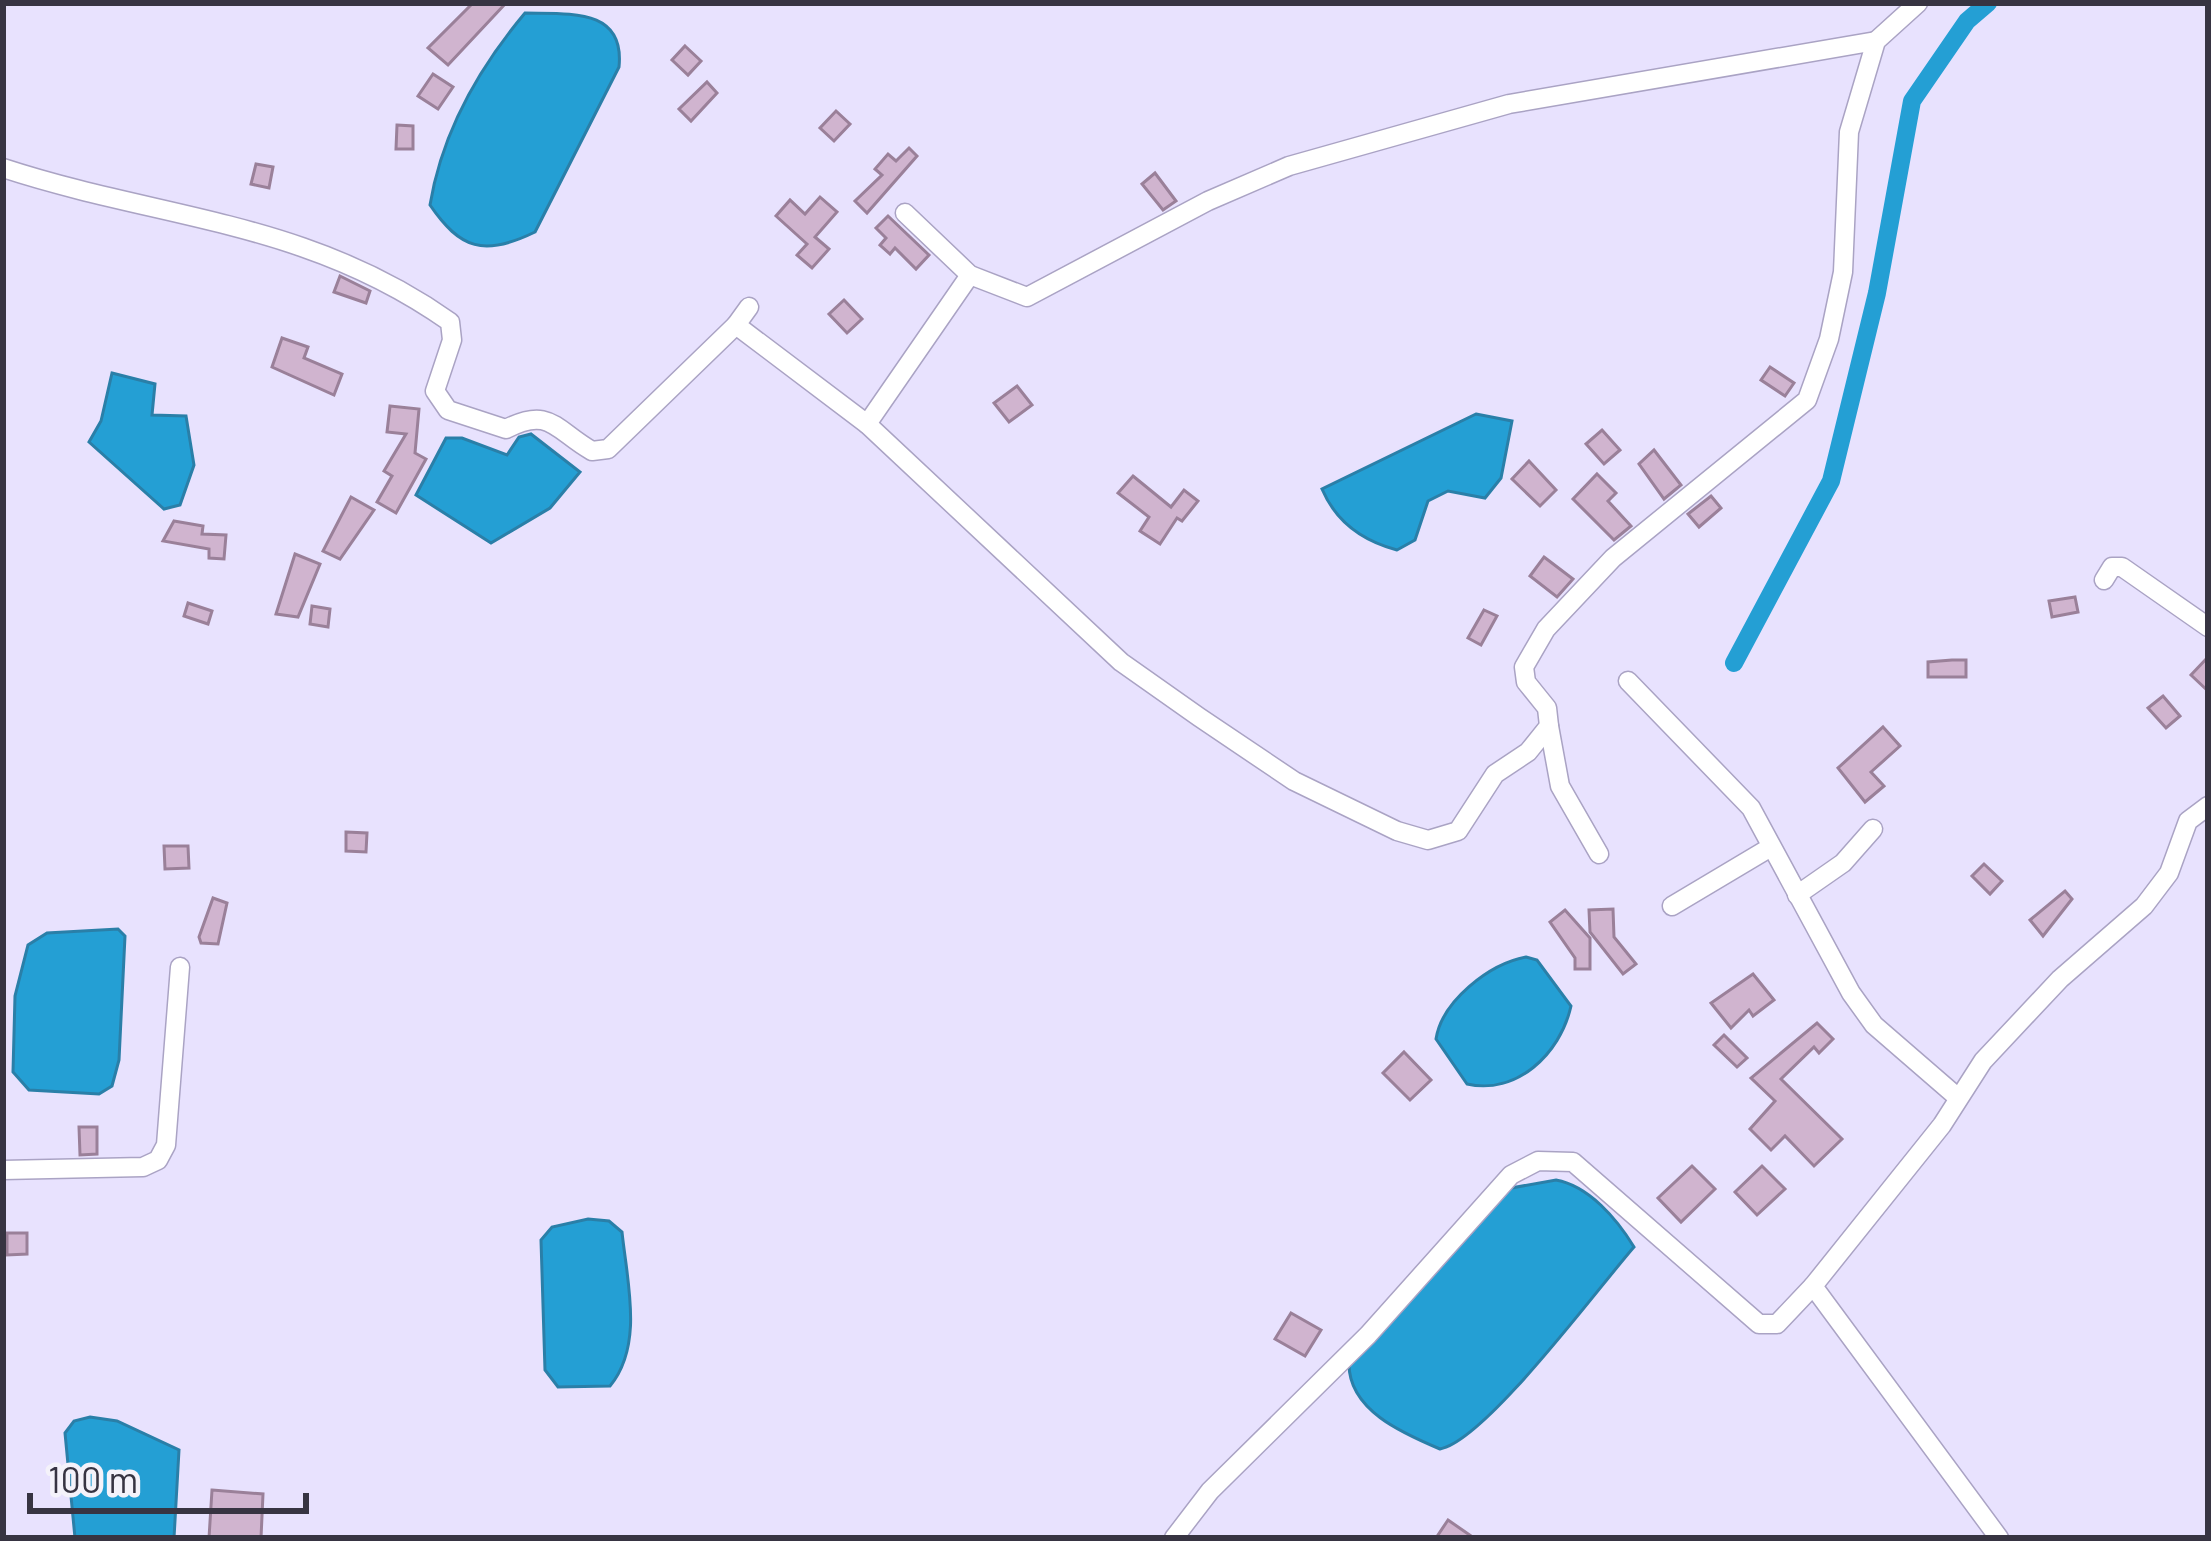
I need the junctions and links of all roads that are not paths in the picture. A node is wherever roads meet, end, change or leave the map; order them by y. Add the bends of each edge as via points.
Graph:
1 (1918, 3) edge
2 (1876, 41) junction
3 (3, 168) edge
4 (905, 213) dead end
5 (970, 275) junction
6 (749, 307) dead end
7 (736, 325) junction
8 (867, 424) junction
9 (2104, 580) dead end
10 (2208, 627) edge
11 (1628, 681) dead end
12 (1549, 726) junction
13 (2208, 806) edge
14 (1873, 829) dead end
15 (1771, 847) junction
16 (1599, 854) dead end
17 (1797, 896) junction
18 (1672, 906) dead end
19 (180, 967) dead end
20 (1956, 1096) junction
21 (3, 1169) edge
22 (1813, 1286) junction
23 (1174, 1538) edge
24 (1999, 1538) edge

1 - 2 street
2 - 5 street via 1509,104 1289,166 1027,297
2 - 12 street via 1849,132 1843,272 1807,400 1613,558 1546,629 1524,667
3 - 7 street via 82,194 254,228 351,262 450,322 435,391 448,410 506,429 544,418 592,451 608,449
4 - 5 street
5 - 8 street
6 - 7 street
7 - 8 street
8 - 12 street via 1121,662 1294,782 1397,831 1428,840 1458,831 1495,774
9 - 10 street via 2113,567 2135,572
11 - 15 street via 1750,808
12 - 16 street via 1560,786
13 - 20 street via 2188,821 2169,873 2144,906 2060,980
14 - 17 street
15 - 17 street
15 - 18 street
17 - 20 street via 1874,1025
19 - 21 street via 166,1145 158,1160 143,1167
20 - 22 street via 1905,1174
22 - 23 street via 1777,1324 1759,1324 1573,1162 1538,1161 1511,1175
22 - 24 street

